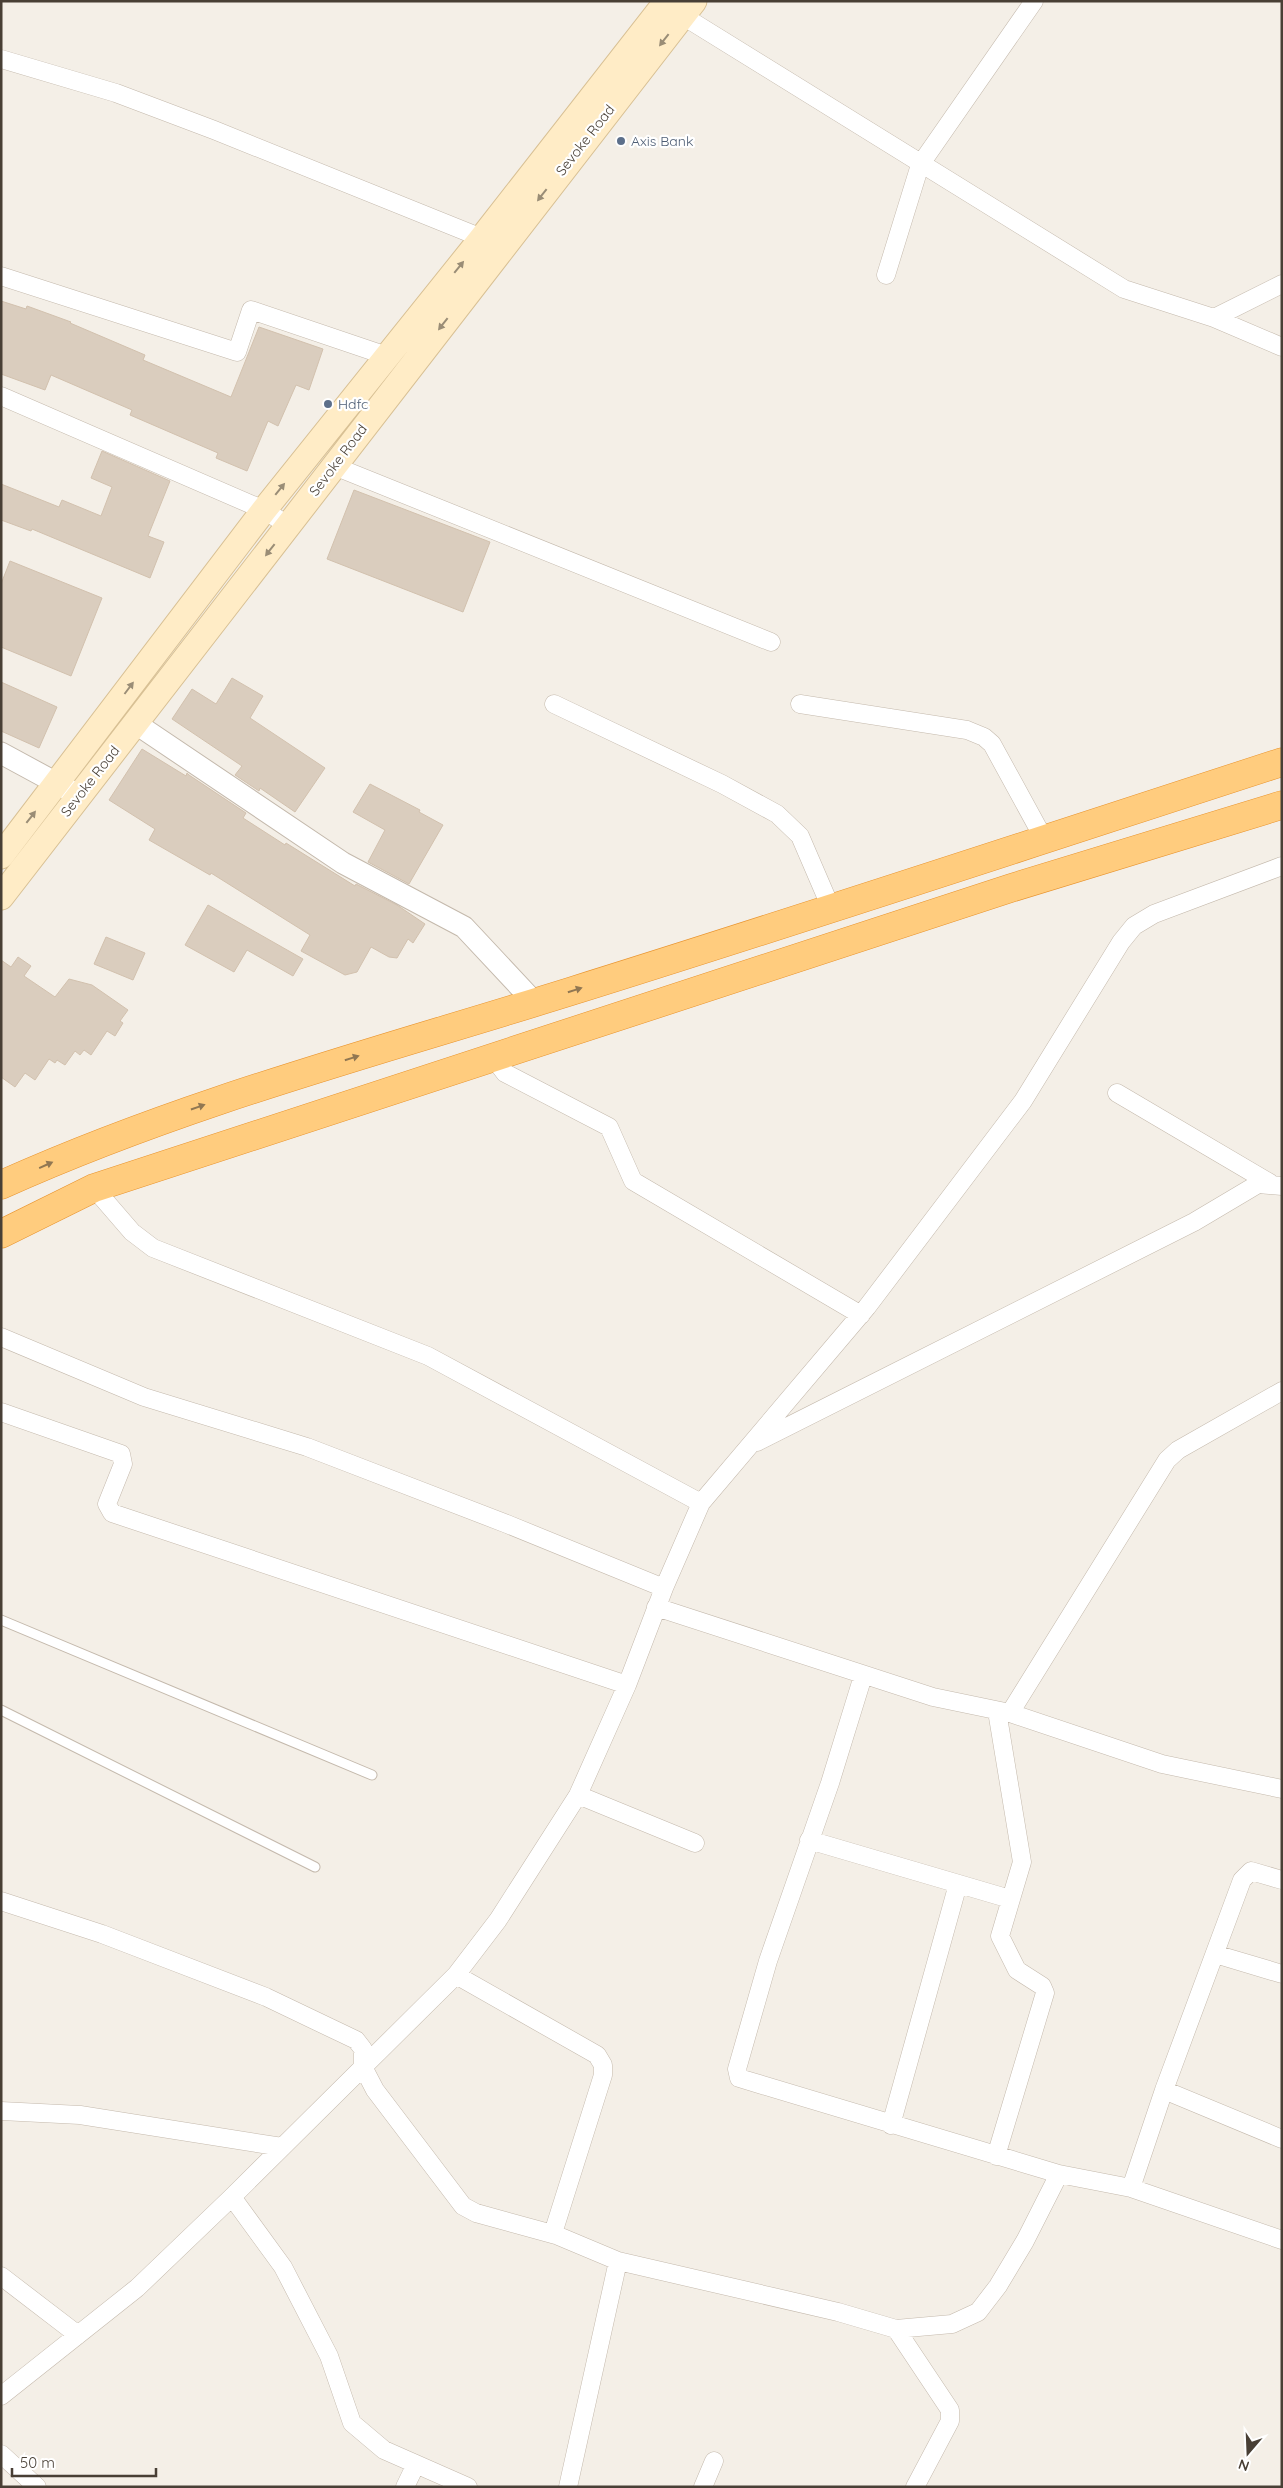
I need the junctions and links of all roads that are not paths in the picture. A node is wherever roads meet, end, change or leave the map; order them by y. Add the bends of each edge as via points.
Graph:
1 (1034, 1) edge
2 (681, 6) edge
3 (1, 59) edge
4 (605, 98) junction
5 (920, 164) junction
6 (482, 238) junction
7 (886, 275) dead end
8 (1, 276) edge
9 (1282, 284) edge
10 (1214, 318) junction
11 (1282, 347) edge
12 (387, 356) junction
13 (1, 396) edge
14 (334, 466) junction
15 (264, 510) junction
16 (289, 526) junction
17 (772, 642) dead end
18 (554, 704) dead end
19 (800, 704) dead end
20 (135, 723) junction
21 (1, 753) edge
22 (1282, 762) edge
23 (68, 790) junction
24 (1282, 805) edge
25 (1044, 839) junction
26 (1, 856) edge
27 (1282, 866) edge
28 (1, 897) edge
29 (831, 908) junction
30 (534, 1002) junction
31 (493, 1057) junction
32 (1117, 1093) dead end
33 (1, 1185) edge
34 (1276, 1185) edge
35 (94, 1188) junction
36 (1, 1234) edge
37 (860, 1315) junction
38 (1, 1337) edge
39 (1282, 1391) edge
40 (1, 1412) edge
41 (750, 1445) junction
42 (701, 1503) junction
43 (664, 1588) junction
44 (656, 1607) junction
45 (1, 1620) edge
46 (863, 1676) junction
47 (627, 1685) junction
48 (1, 1710) edge
49 (1003, 1712) junction
50 (372, 1775) dead end
51 (1282, 1789) edge
52 (578, 1795) junction
53 (809, 1840) junction
54 (695, 1842) dead end
55 (315, 1867) dead end
56 (1282, 1880) edge
57 (958, 1884) junction
58 (1010, 1899) junction
59 (1, 1901) edge
60 (1215, 1954) junction
61 (1282, 1974) edge
62 (456, 1975) junction
63 (363, 2067) junction
64 (1164, 2090) junction
65 (1, 2111) edge
66 (891, 2125) junction
67 (1282, 2139) edge
68 (282, 2147) junction
69 (996, 2156) junction
70 (1059, 2174) junction
71 (1131, 2188) junction
72 (232, 2197) junction
73 (556, 2235) junction
74 (1282, 2240) edge
75 (618, 2261) junction
76 (1, 2276) edge
77 (896, 2330) junction
78 (78, 2335) junction
79 (1, 2396) edge
80 (1, 2454) edge
81 (714, 2461) dead end
82 (416, 2464) junction
83 (37, 2487) edge
84 (405, 2487) edge
85 (468, 2487) edge
86 (568, 2487) edge
87 (703, 2487) edge
88 (915, 2487) edge

1 - 5 street
2 - 4 main road, Sevoke Road
2 - 5 street
3 - 6 street via 116,94 205,126
4 - 6 main road, Sevoke Road
4 -> 14 main road, Sevoke Road
5 - 7 street
5 - 10 street via 1124,290
12 -> 6 main road, Sevoke Road
8 - 12 street via 237,352 251,310
9 - 10 street
10 - 11 street
15 -> 12 main road, Sevoke Road
13 - 15 street
14 - 16 main road, Sevoke Road
14 - 17 street
15 - 16 street
23 -> 15 main road, Sevoke Road
16 -> 20 main road, Sevoke Road
18 - 29 street via 722,784 777,814 800,836
19 - 25 street via 966,730 984,737 992,744
20 - 23 main road, Sevoke Road
20 - 30 street via 343,863 464,927
21 - 23 street
22 - 25 highway
26 -> 23 main road, Sevoke Road
23 - 28 main road, Sevoke Road
24 - 31 highway via 1002,891
25 - 29 highway
27 - 37 street via 1154,914 1134,926 1023,1101
30 -> 29 highway
33 -> 30 highway via 145,1125 269,1083
31 - 35 highway
31 - 37 street via 505,1073 609,1127 633,1180
32 - 34 street
34 - 41 street via 1258,1184 1248,1188 1176,1231
35 - 36 highway
35 - 42 street via 132,1232 153,1248 428,1356
37 - 41 street
38 - 43 street via 144,1397 307,1447
39 - 49 street via 1166,1460
40 - 47 street via 121,1454 122,1464 107,1504 112,1513
41 - 42 street
42 - 43 street
43 - 44 street
44 - 46 street
44 - 47 street
45 - 50 lane
46 - 49 street via 933,1697
46 - 53 street
47 - 52 street
48 - 55 lane
49 - 51 street via 1162,1764
49 - 58 street via 1022,1862
52 - 54 street
52 - 62 street via 498,1920
53 - 57 street
53 - 66 street via 768,1961 737,2074 743,2081
56 - 60 street via 1256,1872 1247,1874
57 - 58 street
57 - 66 street
58 - 69 street via 1001,1939 1017,1970 1042,1986 1045,1993
59 - 63 street via 102,1934 266,1997 356,2040 363,2049
60 - 61 street
60 - 64 street
62 - 63 street
62 - 73 street via 597,2055 603,2065 589,2125 554,2226
63 - 68 street
63 - 73 street via 375,2090 463,2206 476,2213
64 - 67 street
64 - 71 street
65 - 68 street via 80,2115
66 - 69 street
68 - 72 street
69 - 70 street
70 - 71 street
70 - 77 street via 1025,2241 978,2312 952,2324
71 - 74 street
72 - 78 street via 137,2288
72 - 82 street via 283,2267 329,2356 352,2423 384,2450
73 - 75 street
75 - 77 street via 838,2312
75 - 86 street
76 - 78 street
77 - 88 street via 950,2410 950,2421
78 - 79 street
80 - 83 street
81 - 87 street
82 - 84 street
82 - 85 street

